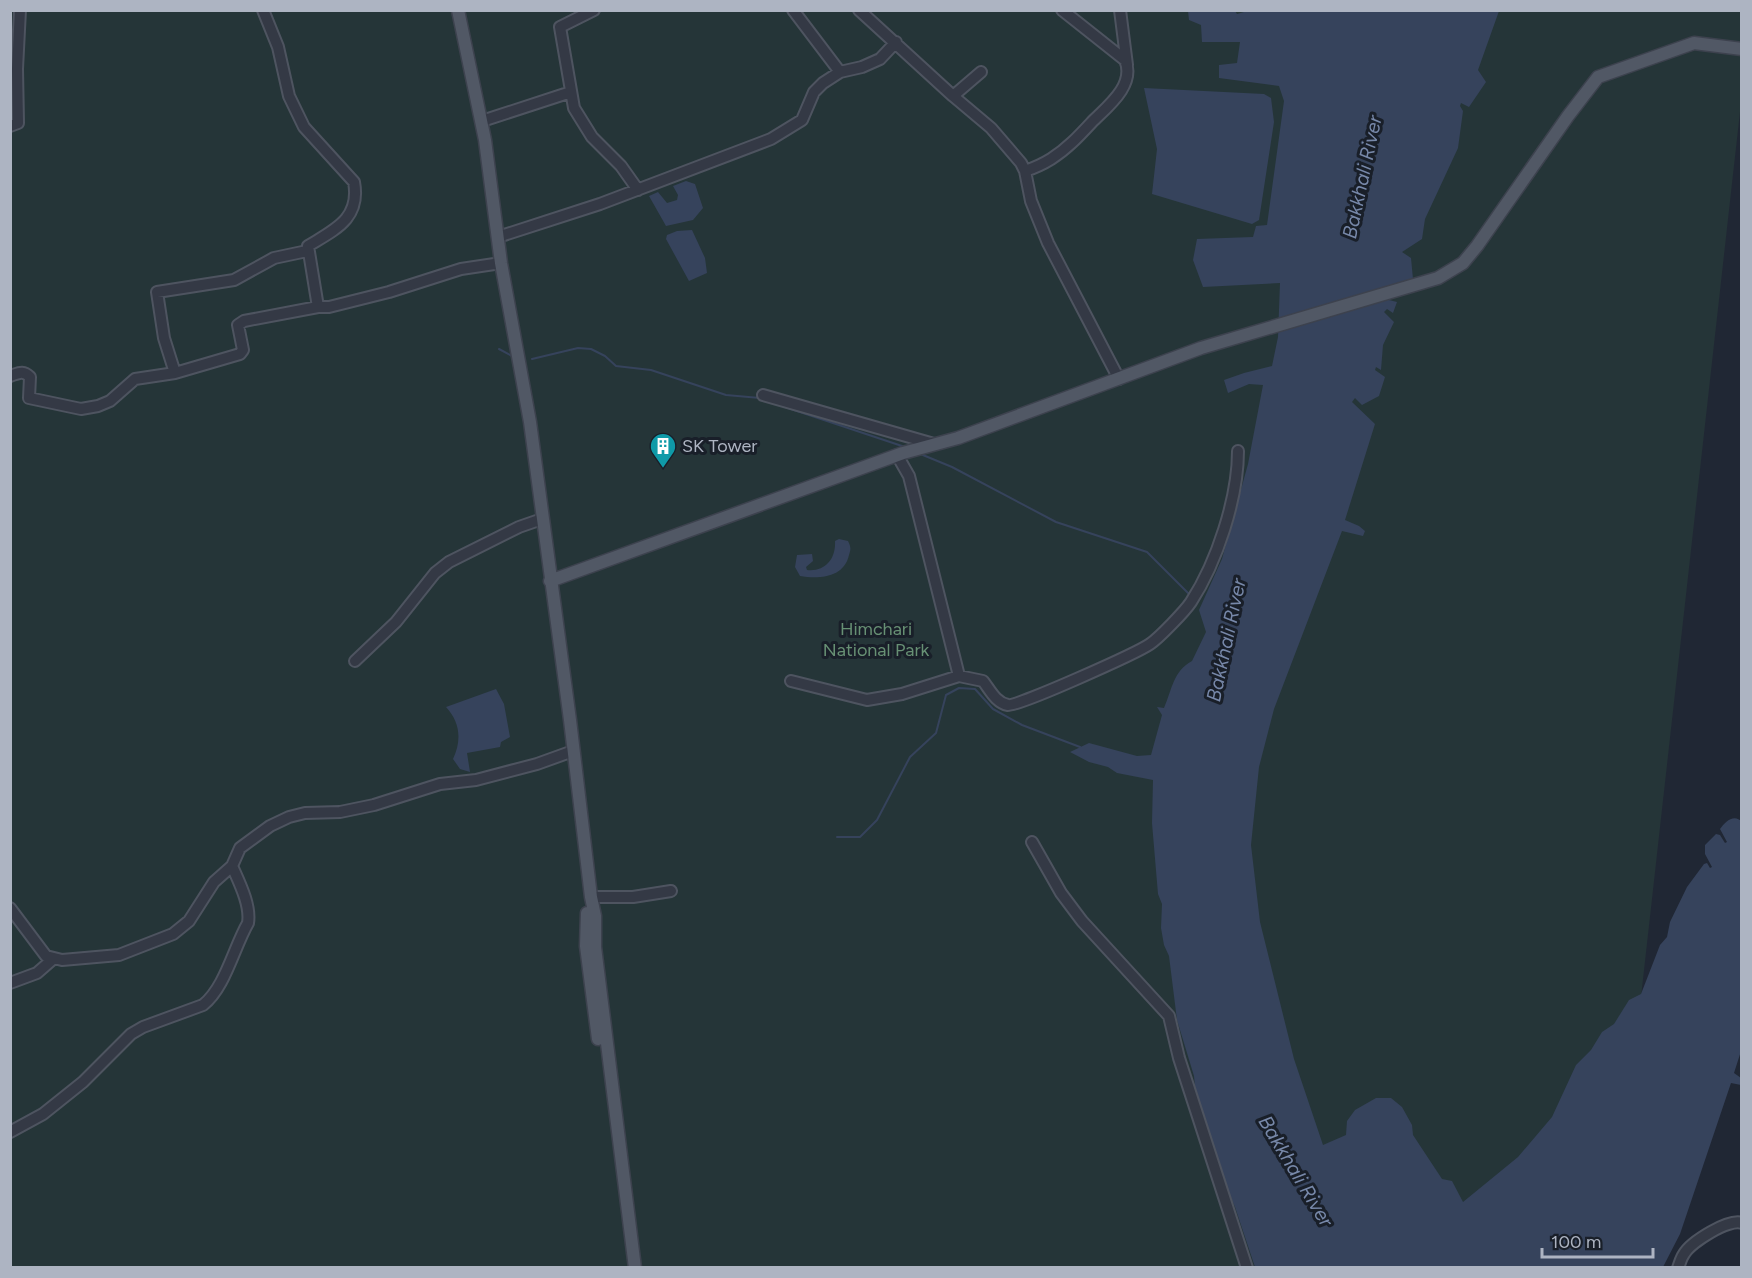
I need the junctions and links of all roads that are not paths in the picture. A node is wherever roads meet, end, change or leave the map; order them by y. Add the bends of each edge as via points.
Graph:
1 (20, 10) edge
2 (263, 10) edge
3 (458, 10) edge
4 (594, 10) edge
5 (793, 10) edge
6 (859, 10) edge
7 (1062, 10) edge
8 (1120, 10) edge
9 (896, 42) junction
10 (1742, 49) edge
11 (1127, 65) junction
12 (840, 72) junction
13 (981, 72) dead end
14 (571, 92) junction
15 (953, 96) junction
16 (482, 121) junction
17 (10, 126) edge
18 (1025, 171) junction
19 (638, 190) junction
20 (498, 237) junction
21 (308, 251) junction
22 (501, 263) junction
23 (318, 307) junction
24 (175, 373) junction
25 (10, 376) edge
26 (1119, 379) junction
27 (763, 395) dead end
28 (934, 444) junction
29 (1238, 451) dead end
30 (900, 454) junction
31 (542, 519) junction
32 (550, 581) junction
33 (355, 661) dead end
34 (959, 676) junction
35 (791, 681) dead end
36 (573, 751) junction
37 (1032, 842) dead end
38 (232, 866) junction
39 (671, 891) dead end
40 (591, 897) junction
41 (10, 908) edge
42 (53, 959) junction
43 (10, 983) edge
44 (10, 1132) edge
45 (1742, 1223) edge
46 (628, 1268) edge
47 (635, 1268) edge
48 (1248, 1268) edge
49 (1678, 1268) edge

1 - 17 street via 18,123
2 - 21 street via 278,47 289,96 304,127 354,182 356,194 350,215 343,224 308,246
3 - 16 main road
4 - 14 street via 560,27
5 - 12 street
6 - 9 street
7 - 11 street via 1120,55
8 - 11 street
9 - 12 street via 880,59
9 - 15 street
10 - 26 main road via 1694,43 1598,77 1470,255 1438,278 1201,348
11 - 18 street via 1123,88 1077,140 1048,161
12 - 19 street via 814,92 802,120 793,126 749,149
13 - 15 street
14 - 16 street
14 - 19 street via 574,108 592,138 621,166
15 - 18 street via 991,128
16 - 20 main road
18 - 26 street via 1048,243
19 - 20 street
20 - 22 main road
21 - 23 street
21 - 24 street via 274,258 234,280 157,292 164,338
22 - 23 street via 461,269 329,308
22 - 31 main road via 530,422
23 - 24 street via 244,321 238,325 243,350 240,354
24 - 25 street via 135,379 104,404 81,409 29,398 30,377 21,372
26 - 28 main road
27 - 28 street
28 - 30 main road
29 - 34 street via 1234,491 1216,556 1190,603 1150,644 1011,706 999,702 983,681
30 - 32 main road
30 - 34 street via 909,476
31 - 32 main road
31 - 33 street via 449,562
32 - 36 main road
34 - 35 street via 902,694 867,700
36 - 38 street via 537,764 476,780 440,784 363,807 289,817 249,840 240,848
36 - 40 main road
37 - 48 street via 1082,921 1169,1016 1179,1058
38 - 42 street via 214,882 189,921 173,934 119,955
38 - 44 street via 249,917 210,1000 131,1034 83,1082 43,1114
39 - 40 street via 633,897
40 - 46 main road via 586,946
40 - 47 main road
41 - 42 street via 46,957
42 - 43 street via 37,973
45 - 49 street via 1723,1225 1696,1242 1684,1252

